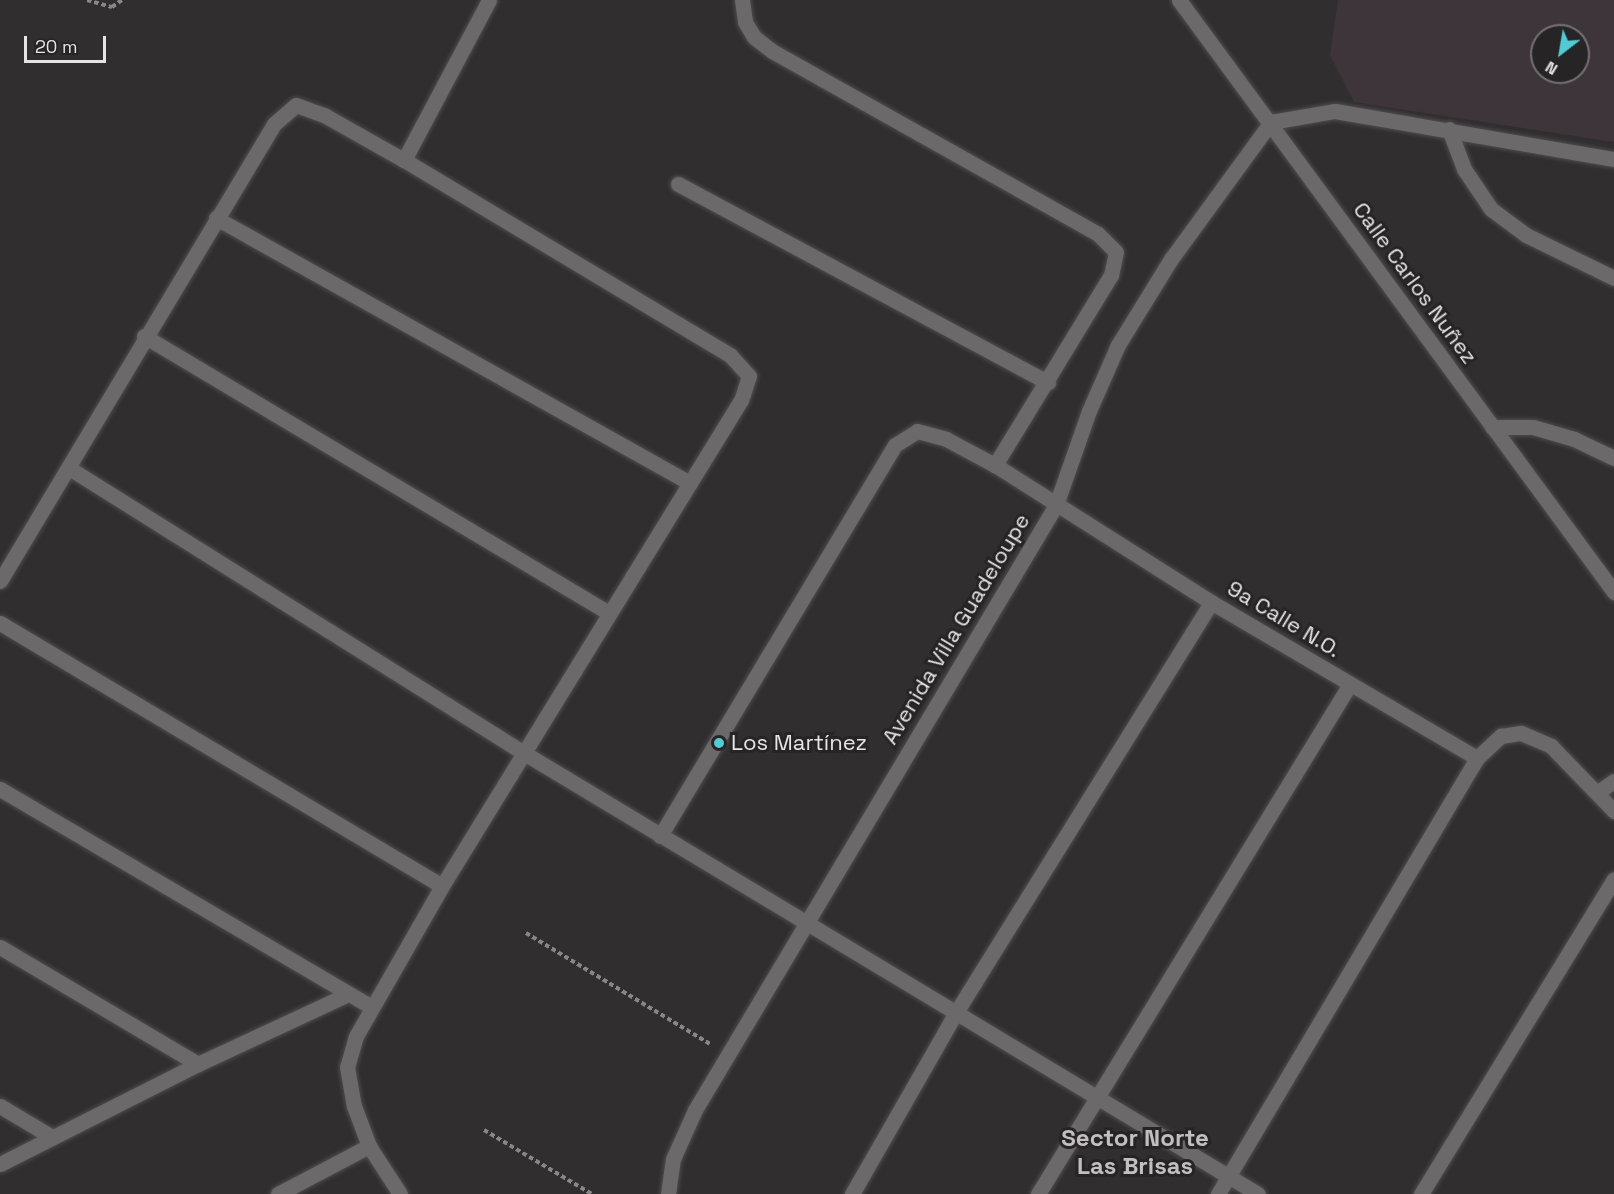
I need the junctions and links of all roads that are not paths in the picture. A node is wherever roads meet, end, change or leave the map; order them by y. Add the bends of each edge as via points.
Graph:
1 (489, 0) edge
2 (742, 0) edge
3 (1179, 0) edge
4 (1271, 122) junction
5 (1449, 129) junction
6 (1614, 159) edge
7 (404, 160) junction
8 (678, 184) dead end
9 (216, 218) junction
10 (1614, 278) edge
11 (144, 336) junction
12 (1048, 382) junction
13 (1492, 427) junction
14 (1614, 458) edge
15 (995, 465) junction
16 (69, 468) junction
17 (690, 483) junction
18 (1056, 505) junction
19 (0, 581) edge
20 (1614, 591) edge
21 (1211, 602) junction
22 (609, 613) junction
23 (0, 622) edge
24 (1350, 684) junction
25 (524, 753) junction
26 (1477, 758) junction
27 (1614, 781) edge
28 (0, 789) edge
29 (1598, 792) junction
30 (1614, 811) edge
31 (660, 836) junction
32 (1614, 879) edge
33 (442, 886) junction
34 (804, 924) junction
35 (0, 947) edge
36 (348, 994) junction
37 (370, 1006) junction
38 (955, 1014) junction
39 (198, 1064) junction
40 (1098, 1099) junction
41 (0, 1106) edge
42 (52, 1137) junction
43 (369, 1146) junction
44 (0, 1164) edge
45 (1229, 1176) junction
46 (278, 1194) edge
47 (400, 1194) edge
48 (668, 1194) edge
49 (852, 1194) edge
50 (1038, 1194) edge
51 (1218, 1194) edge
52 (1258, 1194) edge
53 (1421, 1194) edge

1 - 7 street
2 - 12 street via 745,22 754,37 772,51 1098,234 1116,252 1111,275
3 - 4 street, Calle Carlos Nuñez
4 - 5 street via 1335,111
4 - 13 street, Calle Carlos Nuñez
4 - 18 street, Avenida Villa Guadeloupe via 1171,259 1118,345 1089,411
5 - 6 street
5 - 10 street via 1464,169 1491,209 1526,235
7 - 9 street via 324,115 296,105 274,124
7 - 17 street via 730,355 749,376 741,400
8 - 12 street
9 - 11 street
9 - 17 street
11 - 16 street
11 - 22 street
12 - 15 street
13 - 14 street via 1533,426
13 - 20 street, Calle Carlos Nuñez
15 - 18 street, 9a Calle N.O.
15 - 31 street, 9a Calle N.O. via 946,439 917,430 895,445
16 - 19 street
16 - 25 street
17 - 22 street
18 - 21 street, 9a Calle N.O.
18 - 34 street, Avenida Villa Guadeloupe
21 - 24 street, 9a Calle N.O.
21 - 38 street
22 - 25 street
23 - 33 street
24 - 26 street, 9a Calle N.O.
24 - 40 street
25 - 31 street
25 - 33 street
26 - 29 street via 1501,736 1521,733 1551,746
26 - 45 street
27 - 29 street
28 - 36 street
29 - 30 street
31 - 34 street
32 - 53 street
33 - 37 street
34 - 38 street
34 - 48 street, Avenida Villa Guadeloupe via 727,1054 678,1149
35 - 39 street
36 - 37 street
36 - 39 street
37 - 43 street via 347,1067 354,1106
38 - 40 street
38 - 49 street
39 - 42 street
40 - 45 street
40 - 50 street
41 - 42 street
42 - 44 street
43 - 46 street
43 - 47 street
45 - 51 street
45 - 52 street

